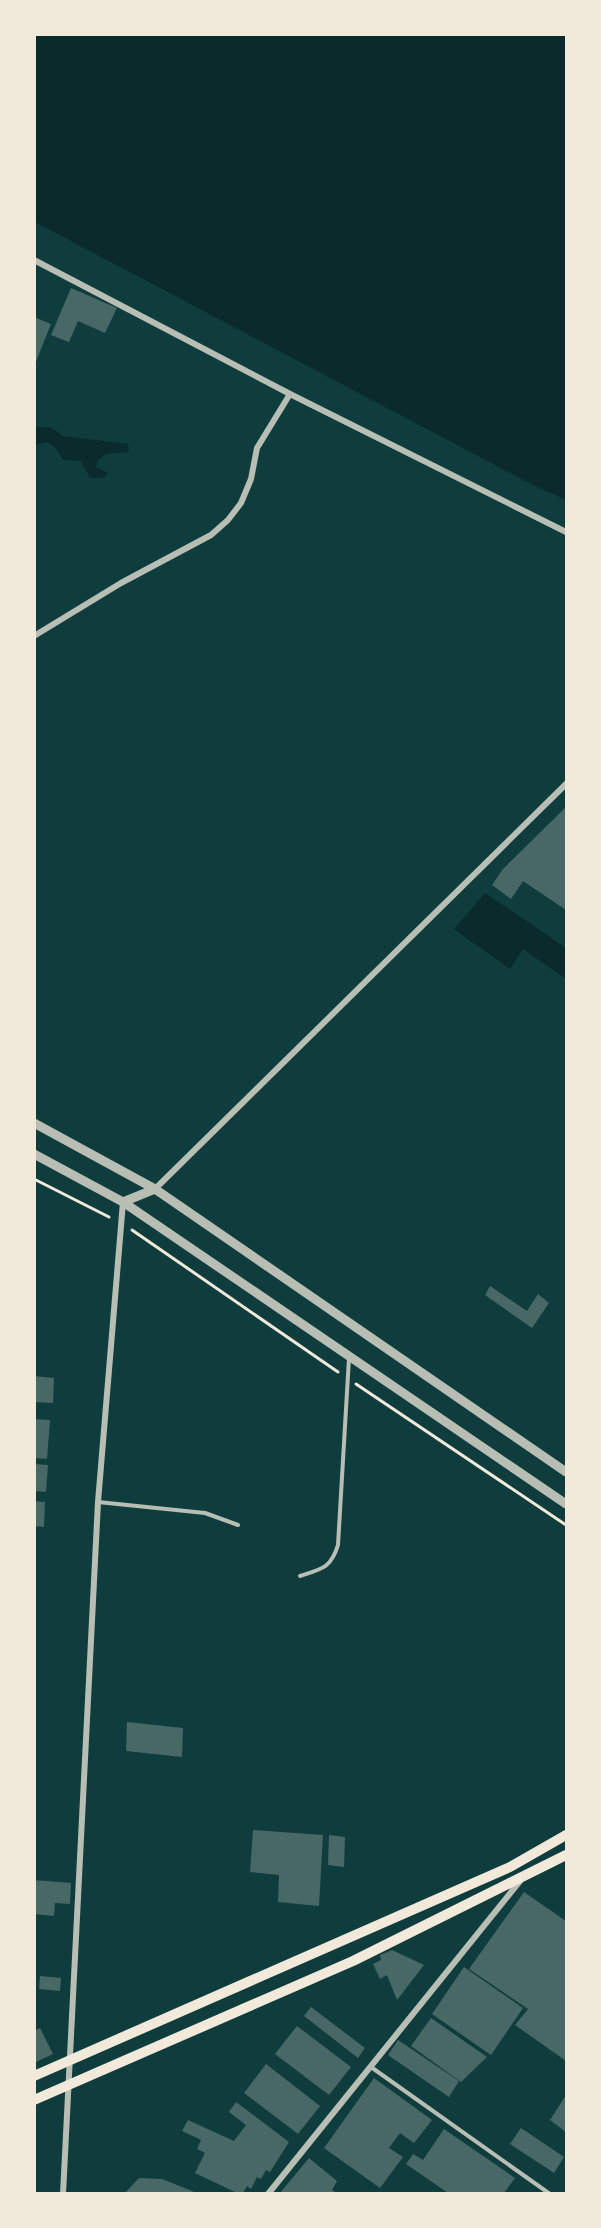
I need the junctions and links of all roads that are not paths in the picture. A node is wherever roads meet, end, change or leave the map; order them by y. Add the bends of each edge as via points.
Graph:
1 (35, 261) edge
2 (290, 394) junction
3 (567, 532) edge
4 (34, 636) edge
5 (567, 784) edge
6 (34, 1123) edge
7 (34, 1154) edge
8 (155, 1189) junction
9 (123, 1202) junction
10 (349, 1357) junction
11 (567, 1472) edge
12 (98, 1502) junction
13 (567, 1504) edge
14 (238, 1525) dead end
15 (300, 1576) dead end
16 (567, 1835) edge
17 (567, 1855) edge
18 (524, 1877) junction
19 (69, 2060) junction
20 (370, 2067) junction
21 (34, 2076) edge
22 (69, 2085) junction
23 (34, 2100) edge
24 (63, 2193) edge
25 (268, 2193) edge
26 (550, 2193) edge

1 - 2 street
2 - 3 street
2 - 4 street via 257,448 251,479 228,520 211,536 121,583
5 - 8 street
6 - 8 street
7 - 9 street
8 - 9 street
8 - 11 street
9 - 10 street
9 - 12 street
10 - 13 street
10 - 15 lane via 338,1545 333,1560 322,1569
12 - 14 lane via 205,1513
12 - 19 street
16 - 19 main road via 510,1867
17 - 18 main road
18 - 20 street
18 - 22 main road via 353,1961
19 - 21 main road
19 - 22 street
20 - 25 street
20 - 26 lane
22 - 23 main road
22 - 24 street

